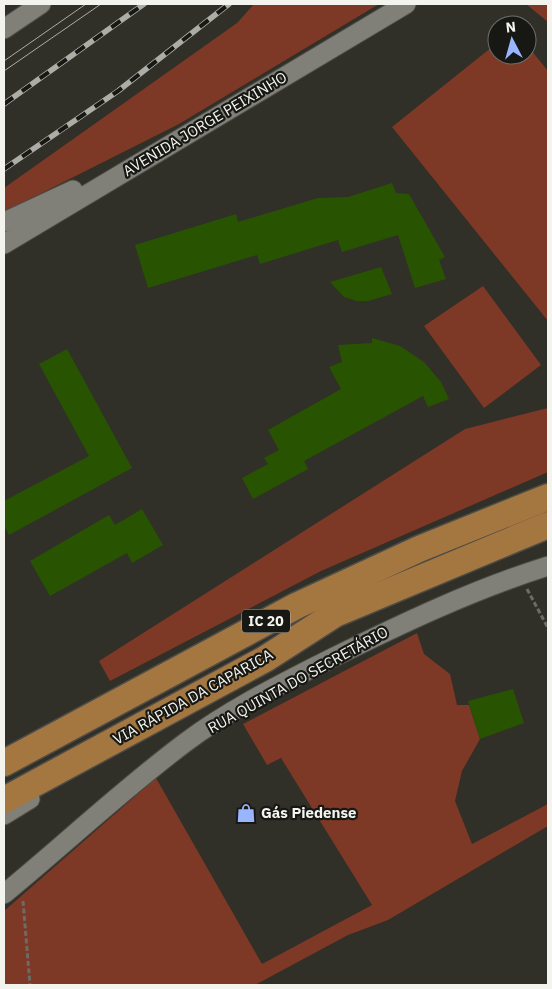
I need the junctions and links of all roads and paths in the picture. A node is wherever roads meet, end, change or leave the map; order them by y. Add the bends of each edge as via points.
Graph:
1 (41, 4) edge
2 (406, 4) edge
3 (4, 29) edge
4 (158, 152) junction
5 (4, 222) edge
6 (4, 244) edge
7 (545, 497) edge
8 (548, 525) edge
9 (548, 541) edge
10 (548, 566) edge
11 (519, 575) junction
12 (548, 628) edge
13 (265, 659) junction
14 (165, 711) junction
15 (4, 762) edge
16 (4, 800) edge
17 (4, 816) edge
18 (9, 890) edge
19 (30, 985) edge

1 - 3 street
2 - 4 street, AVENIDA JORGE PEIXINHO
4 - 5 street
4 - 6 street, AVENIDA JORGE PEIXINHO
7 - 15 highway, VIA RÁPIDA DA CAPARICA / IC 20 via 419,549 296,606
8 - 13 highway, VIA RÁPIDA DA CAPARICA / IC 20 via 336,614
9 - 13 highway
10 - 11 street, RUA QUINTA DO SECRETÁRIO
11 - 12 path
11 - 18 street, RUA QUINTA DO SECRETÁRIO via 392,628 223,717 186,742
13 - 14 highway, VIA RÁPIDA DA CAPARICA / IC 20
14 - 16 highway, VIA RÁPIDA DA CAPARICA / IC 20
14 - 17 street
18 - 19 path via 22,894 26,911

